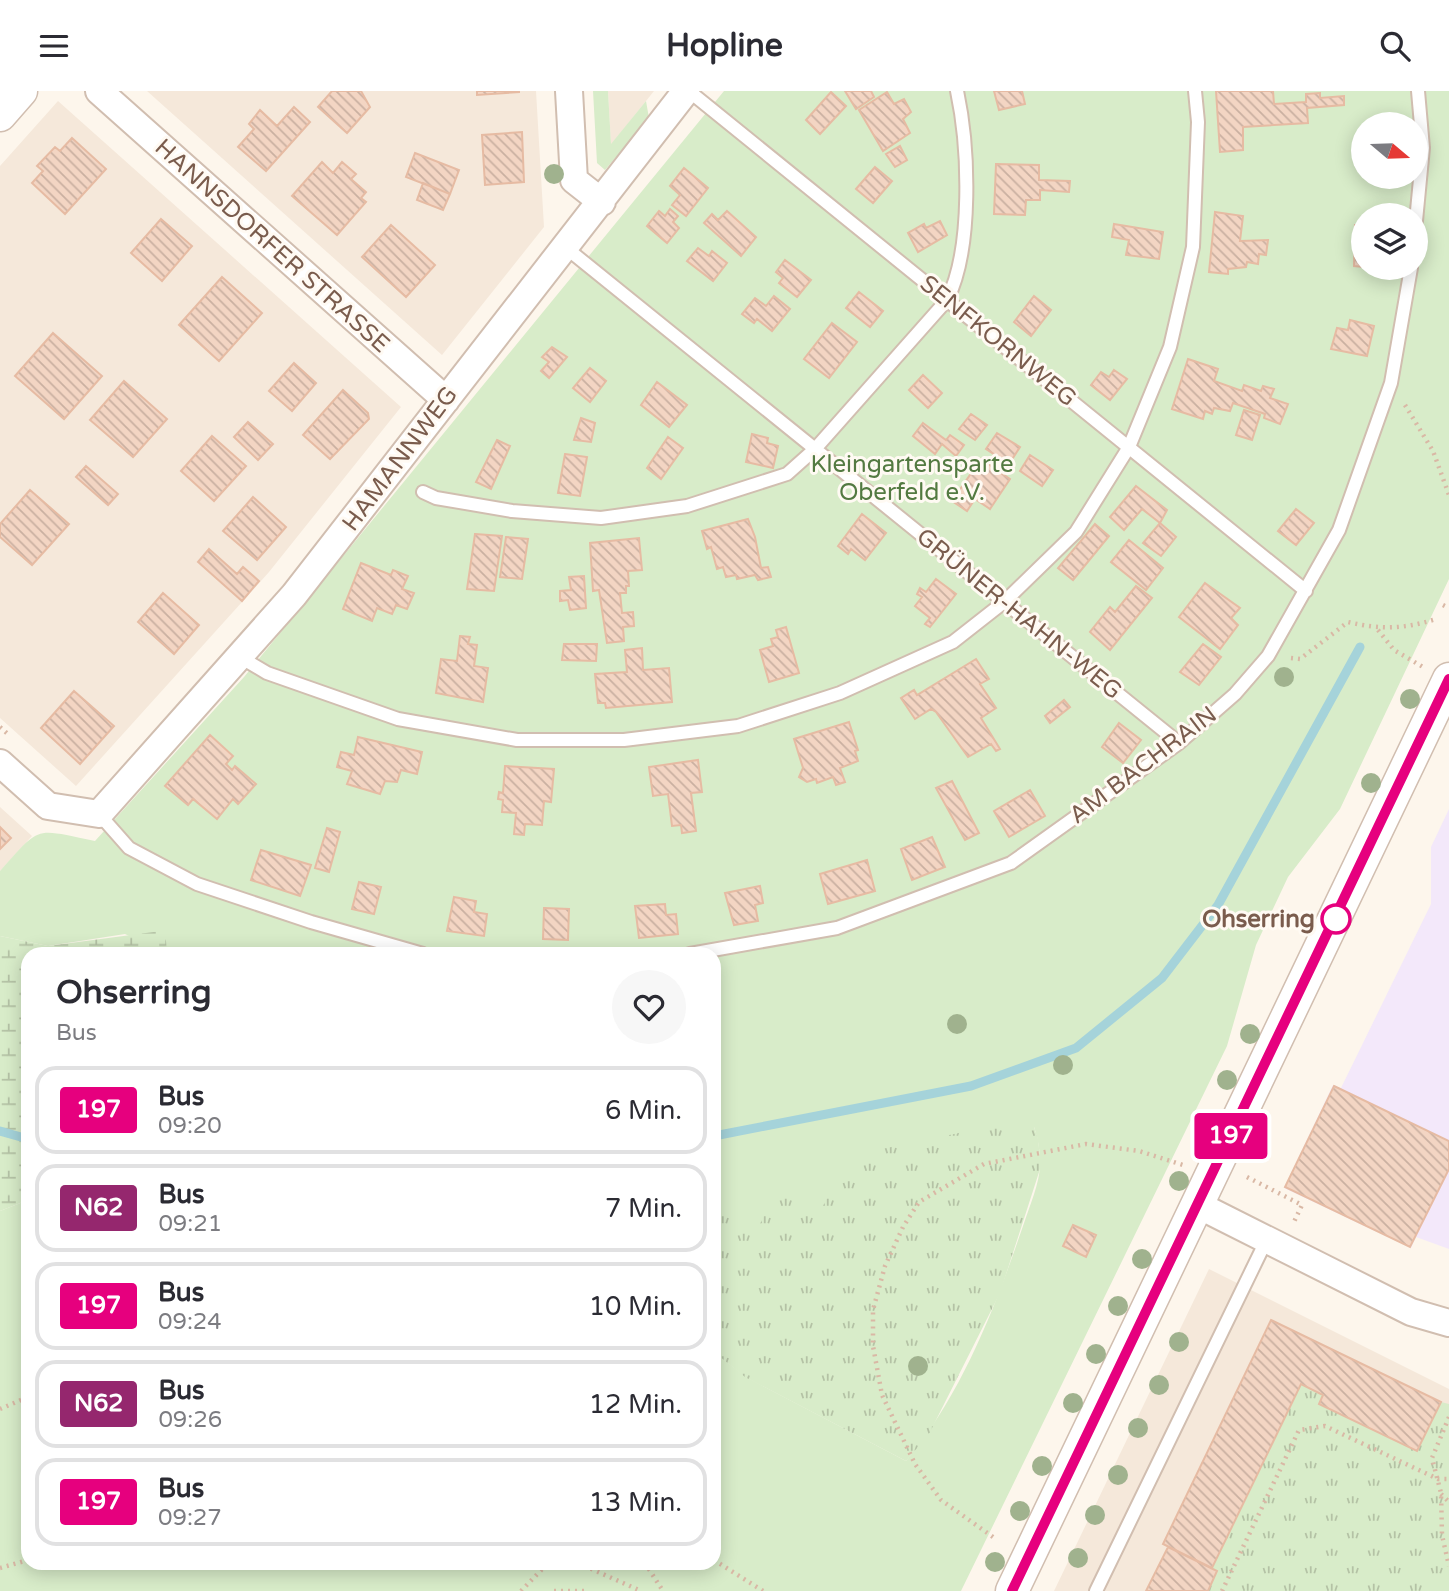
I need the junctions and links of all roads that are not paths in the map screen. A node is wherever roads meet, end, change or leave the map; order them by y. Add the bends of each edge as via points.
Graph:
1 (21, 91) edge
2 (99, 91) edge
3 (569, 91) edge
4 (687, 91) edge
5 (957, 91) edge
6 (1195, 91) edge
7 (1418, 91) edge
8 (0, 115) edge
9 (601, 202) junction
10 (1418, 203) edge
11 (565, 247) junction
12 (1409, 280) edge
13 (947, 300) junction
14 (446, 400) junction
15 (1129, 447) junction
16 (815, 449) junction
17 (423, 492) dead end
18 (1306, 591) junction
19 (1003, 602) junction
20 (240, 657) junction
21 (1449, 680) edge
22 (1179, 743) junction
23 (0, 763) edge
24 (99, 814) junction
25 (398, 947) edge
26 (721, 949) edge
27 (1205, 1192) junction
28 (1273, 1245) junction
29 (1449, 1322) edge
30 (1012, 1591) edge
31 (1096, 1591) edge

1 - 8 street
2 - 14 street, HANNSDORFER STRASSE
3 - 9 street via 574,180
4 - 9 street, HAMANNWEG
4 - 13 lane, SENFKORNWEG
5 - 13 lane via 963,117 965,221 957,279
6 - 15 lane via 1193,247 1170,347
7 - 10 lane via 1423,148
9 - 11 street, HAMANNWEG
11 - 14 street, HAMANNWEG
11 - 16 lane, GRÜNER-HAHN-WEG
12 - 18 lane, AM BACHRAIN via 1391,383 1339,530
13 - 15 lane, SENFKORNWEG
13 - 16 lane
14 - 20 street, HAMANNWEG
15 - 18 lane, SENFKORNWEG
15 - 19 lane via 1076,531
16 - 17 lane via 787,474 687,506 601,518 512,512
16 - 19 lane, GRÜNER-HAHN-WEG
18 - 22 lane, AM BACHRAIN via 1268,656 1235,694
19 - 20 lane via 953,642 840,693 738,726 624,740 517,740 398,719 267,673
19 - 22 lane, GRÜNER-HAHN-WEG
20 - 24 street, HAMANNWEG
21 - 27 street
22 - 26 lane, AM BACHRAIN via 1011,863 837,928
23 - 24 street via 48,806
24 - 25 lane via 129,848 197,884
27 - 28 street
27 - 30 street
28 - 29 street via 1411,1312
28 - 31 lane

